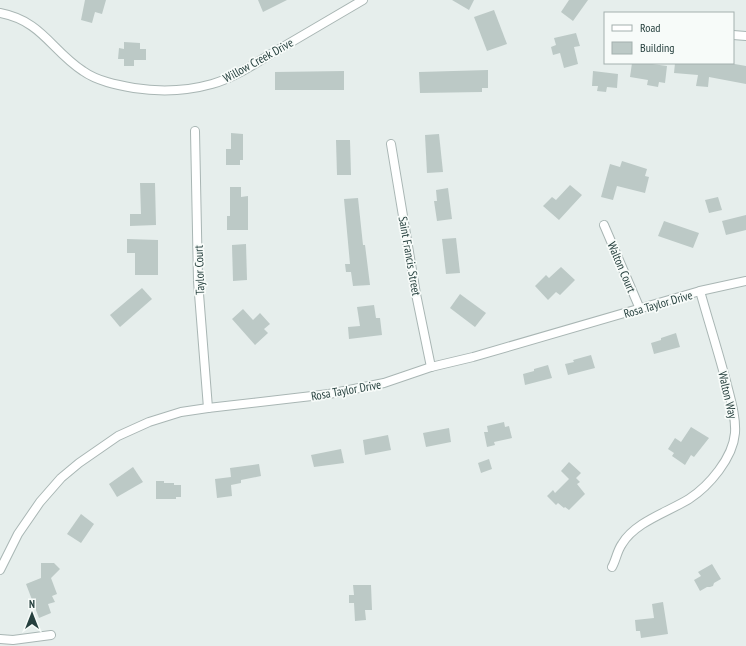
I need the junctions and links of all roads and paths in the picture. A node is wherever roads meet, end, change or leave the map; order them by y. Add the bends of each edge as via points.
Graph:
1 (363, 0) edge
2 (0, 13) edge
3 (734, 35) edge
4 (746, 36) edge
5 (195, 131) dead end
6 (391, 144) dead end
7 (604, 225) dead end
8 (746, 281) edge
9 (700, 292) junction
10 (640, 309) junction
11 (431, 367) junction
12 (208, 408) junction
13 (612, 567) dead end
14 (0, 570) edge
15 (51, 635) dead end
16 (0, 639) edge

1 - 2 street, Willow Creek Drive via 240,72 214,84 189,89 157,90 122,86 102,80 83,71 28,23
3 - 4 street
5 - 12 street, Taylor Court via 198,281
6 - 11 street, Saint Francis Street
7 - 10 street, Walton Court
8 - 9 street, Rosa Taylor Drive
9 - 10 street, Rosa Taylor Drive
9 - 13 street, Walton Way via 733,410 735,434 731,448 708,484 684,502 630,534 621,545
10 - 11 street, Rosa Taylor Drive
11 - 12 street, Rosa Taylor Drive via 384,383 329,394
12 - 14 street, Rosa Taylor Drive via 181,412 149,422 118,436 79,463 61,478 40,502 18,534
15 - 16 street via 13,640

